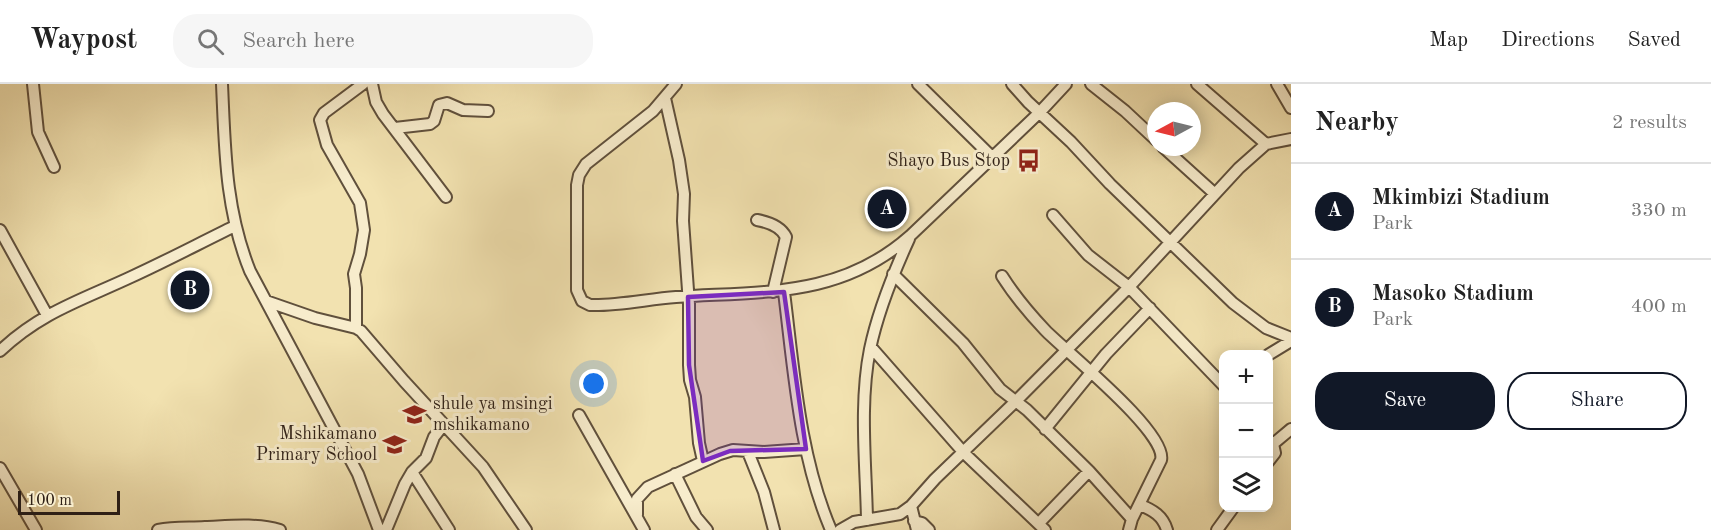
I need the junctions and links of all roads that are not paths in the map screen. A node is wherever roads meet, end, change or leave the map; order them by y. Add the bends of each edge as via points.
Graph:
1 (33, 84) edge
2 (222, 84) edge
3 (363, 84) edge
4 (372, 84) edge
5 (676, 84) edge
6 (918, 84) edge
7 (1012, 84) edge
8 (1066, 84) edge
9 (1091, 84) edge
10 (1197, 84) edge
11 (1277, 84) edge
12 (665, 98) junction
13 (1291, 108) edge
14 (488, 111) dead end
15 (1040, 112) junction
16 (395, 128) junction
17 (1147, 132) edge
18 (1291, 139) edge
19 (1266, 144) junction
20 (1173, 156) edge
21 (992, 157) junction
22 (54, 167) dead end
23 (1215, 194) junction
24 (446, 197) dead end
25 (1053, 215) dead end
26 (757, 220) dead end
27 (235, 226) junction
28 (0, 230) edge
29 (910, 236) junction
30 (1169, 242) junction
31 (893, 274) junction
32 (1002, 276) dead end
33 (1129, 287) junction
34 (778, 292) junction
35 (688, 297) junction
36 (266, 301) junction
37 (1150, 308) junction
38 (47, 315) junction
39 (356, 328) junction
40 (1291, 340) edge
41 (871, 347) junction
42 (1066, 350) junction
43 (0, 351) edge
44 (1273, 352) edge
45 (1092, 371) junction
46 (1219, 381) edge
47 (1016, 401) junction
48 (579, 415) dead end
49 (444, 424) junction
50 (1045, 429) junction
51 (1291, 429) edge
52 (1273, 440) edge
53 (806, 449) junction
54 (748, 452) junction
55 (964, 453) junction
56 (703, 461) junction
57 (0, 468) edge
58 (1089, 471) junction
59 (412, 472) junction
60 (675, 474) junction
61 (1140, 505) junction
62 (911, 506) junction
63 (1230, 512) edge
64 (394, 513) junction
65 (637, 515) junction
66 (867, 520) junction
67 (377, 525) edge
68 (915, 525) edge
69 (1130, 525) edge
70 (1042, 526) edge
71 (36, 530) edge
72 (158, 530) edge
73 (280, 530) edge
74 (386, 530) edge
75 (449, 530) edge
76 (526, 530) edge
77 (644, 530) edge
78 (707, 530) edge
79 (774, 530) edge
80 (831, 530) edge
81 (840, 530) edge
82 (929, 530) edge
83 (1167, 530) edge
84 (1217, 530) edge

1 - 22 street via 38,132
2 - 27 street via 228,191
3 - 39 street via 320,120 327,145 361,206 363,234 354,274
4 - 16 street via 378,106
5 - 12 street
6 - 21 street
7 - 15 street
8 - 15 street
9 - 17 street
10 - 19 street
11 - 13 street
12 - 35 street via 682,180
12 - 35 street via 629,132 586,164 579,175 577,290 582,301 590,305
14 - 16 street via 463,111 443,104 430,124
15 - 21 street
15 - 30 street
16 - 24 street
18 - 19 street
19 - 23 street
20 - 23 street
21 - 29 street
23 - 30 street
25 - 33 street via 1088,255
26 - 34 street via 771,224 786,237
27 - 36 street via 250,271
27 - 38 street
28 - 38 street
29 - 31 street
29 - 34 street via 893,251 859,270
30 - 33 street
30 - 40 street via 1233,303 1258,323
31 - 41 street
31 - 47 street via 963,344 1000,389
32 - 42 street via 1031,315
33 - 37 street
33 - 42 street
34 - 35 street
34 - 53 street
35 - 56 street via 690,380 696,397
36 - 39 street
36 - 67 street via 358,474
37 - 45 street
37 - 46 street
38 - 43 street
39 - 49 street
40 - 44 street
41 - 55 street
41 - 66 street via 866,385
42 - 45 street
42 - 47 street
45 - 50 street
45 - 61 street via 1162,450
47 - 50 street
47 - 55 street
48 - 65 street
49 - 59 street via 426,458
49 - 76 street via 495,482
50 - 58 street
51 - 52 street
53 - 54 street
53 - 80 street
54 - 56 street via 730,451
54 - 79 street
55 - 62 street
55 - 70 street
56 - 60 street
57 - 71 street
58 - 69 street
58 - 70 street
59 - 64 street
59 - 75 street
60 - 65 street via 640,494
60 - 78 street via 696,517
61 - 69 street
61 - 83 street via 1161,517
62 - 66 street via 900,514
62 - 68 street
63 - 84 street
64 - 67 street
64 - 74 street
65 - 77 street
66 - 81 street
68 - 82 street via 922,523
72 - 73 street via 233,525

